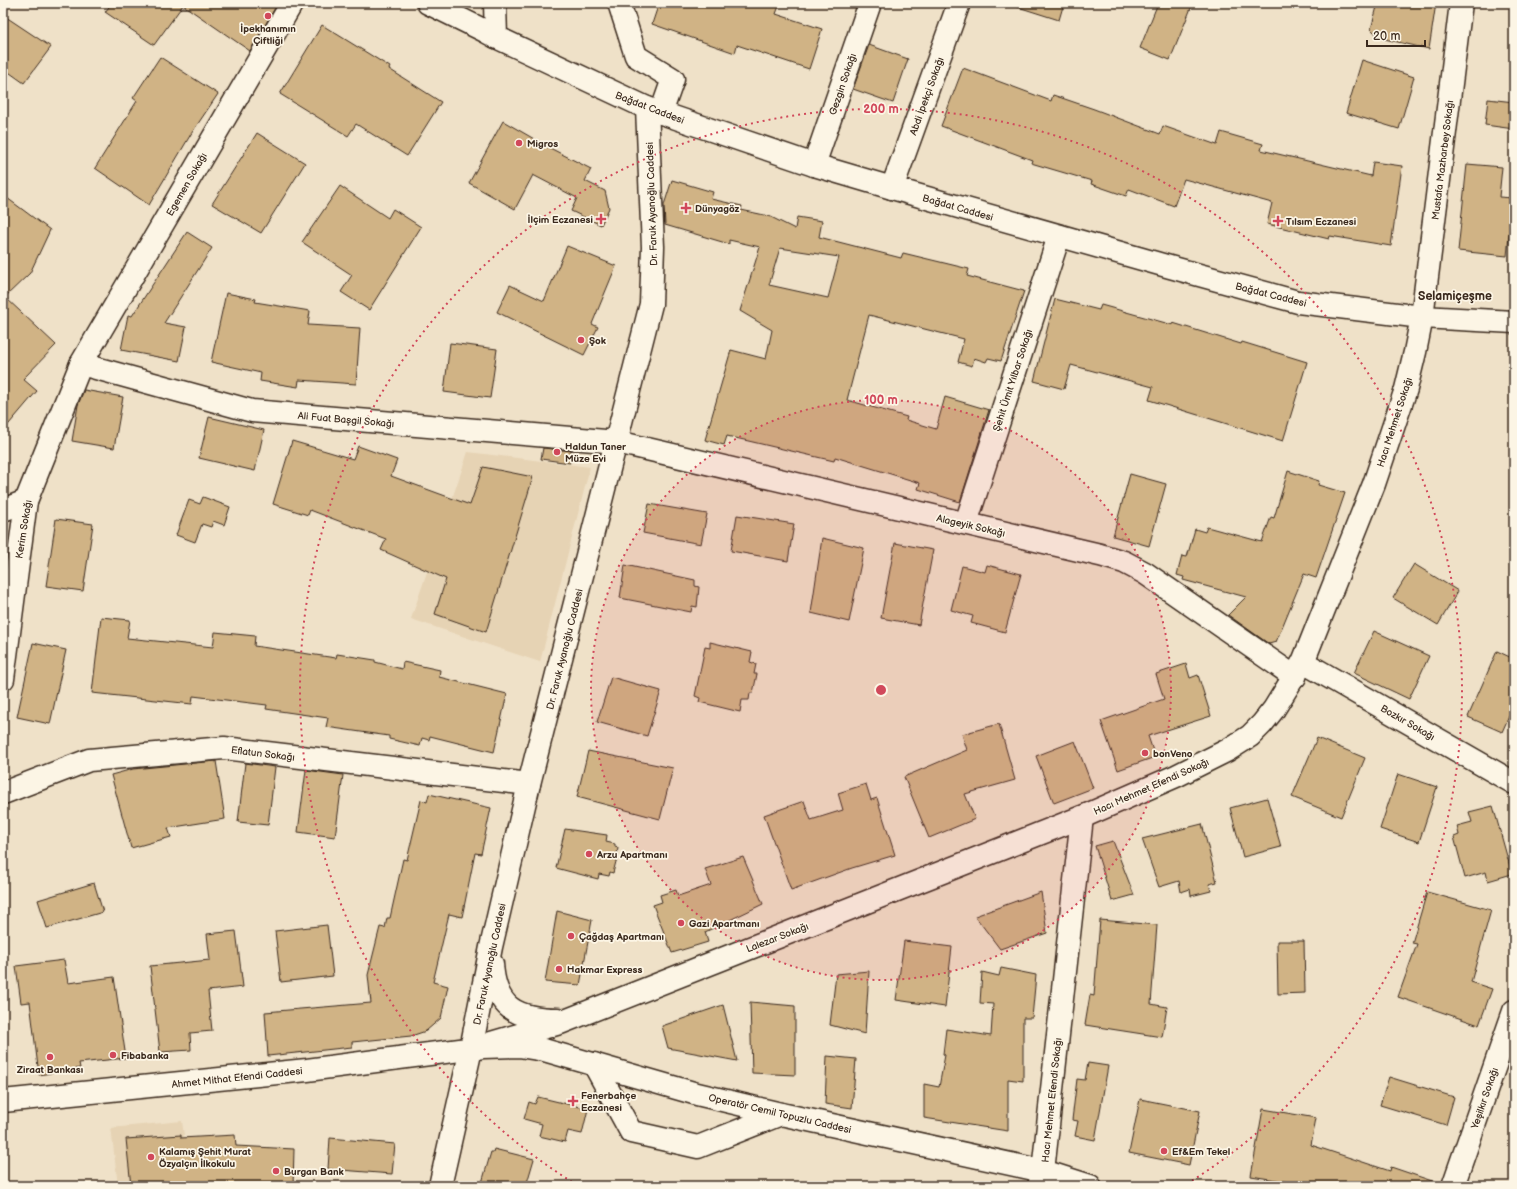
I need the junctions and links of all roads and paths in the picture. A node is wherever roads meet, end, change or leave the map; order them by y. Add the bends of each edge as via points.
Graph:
1 (292, 3) edge
2 (428, 3) edge
3 (485, 3) edge
4 (495, 3) edge
5 (619, 3) edge
6 (870, 3) edge
7 (959, 3) edge
8 (1461, 3) edge
9 (491, 34) junction
10 (654, 111) junction
11 (814, 164) junction
12 (892, 188) junction
13 (1059, 236) junction
14 (1422, 317) junction
15 (1514, 322) edge
16 (81, 364) junction
17 (617, 442) junction
18 (26, 501) junction
19 (3, 510) edge
20 (966, 523) junction
21 (1358, 525) joint
22 (1298, 669) junction
23 (3, 679) edge
24 (1514, 783) edge
25 (529, 784) junction
26 (3, 794) edge
27 (1082, 817) junction
28 (491, 947) junction
29 (1513, 1016) edge
30 (569, 1019) junction
31 (471, 1049) junction
32 (594, 1064) junction
33 (3, 1102) edge
34 (781, 1114) junction
35 (1041, 1178) edge
36 (440, 1186) edge
37 (1090, 1186) edge
38 (1453, 1186) edge

1 - 16 street, Egemen Sokağı
2 - 9 street, Bağdat Caddesi
3 - 9 street
4 - 9 street
5 - 10 street via 636,56 673,78
6 - 11 street, Gezgin Sokağı
7 - 12 street, Abdi İpekçi Sokağı
8 - 14 street, Mustafa Mazharbey Sokağı
9 - 10 street, Bağdat Caddesi
10 - 11 street, Bağdat Caddesi
10 - 17 street, Dr. Faruk Ayanoğlu Caddesi via 651,304
11 - 12 street, Bağdat Caddesi
12 - 13 street, Bağdat Caddesi
13 - 14 street, Bağdat Caddesi via 1298,302
13 - 20 street, Şehit Ümit Yılbar Sokağı
14 - 15 street, Bağdat Caddesi
14 - 21 street, Hacı Mehmet Sokağı via 1406,389
16 - 17 street, Ali Fuat Başgil Sokağı via 252,411
16 - 18 street, Kerim Sokağı
17 - 20 street, Alageyik Sokağı
17 - 25 street, Dr. Faruk Ayanoğlu Caddesi
18 - 19 street
18 - 23 street, Kerim Sokağı
20 - 22 street, Alageyik Sokağı via 1100,555 1133,566
21 - 22 street, Hacı Mehmet Efendi Sokağı
22 - 24 street, Bozkır Sokağı
22 - 27 street, Hacı Mehmet Efendi Sokağı via 1262,724 1242,742 1176,776
25 - 26 street, Eflatun Sokağı via 224,748 89,760
25 - 28 street, Dr. Faruk Ayanoğlu Caddesi
27 - 30 street, Lalezar Sokağı
27 - 35 street, Hacı Mehmet Efendi Sokağı
28 - 30 street via 495,986 506,1004 528,1017
28 - 31 street, Dr. Faruk Ayanoğlu Caddesi
29 - 38 street, Yeşilkır Sokağı
30 - 31 street, Lalezar Sokağı
31 - 32 street, Operatör Cemil Topuzlu Caddesi via 519,1046
31 - 33 street, Ahmet Mithat Efendi Caddesi via 307,1070
31 - 36 street, Dr. Faruk Ayanoğlu Caddesi
32 - 34 street, Operatör Cemil Topuzlu Caddesi via 697,1094
32 - 34 street via 631,1132 698,1147
34 - 35 street, Operatör Cemil Topuzlu Caddesi
35 - 37 street, Operatör Cemil Topuzlu Caddesi

